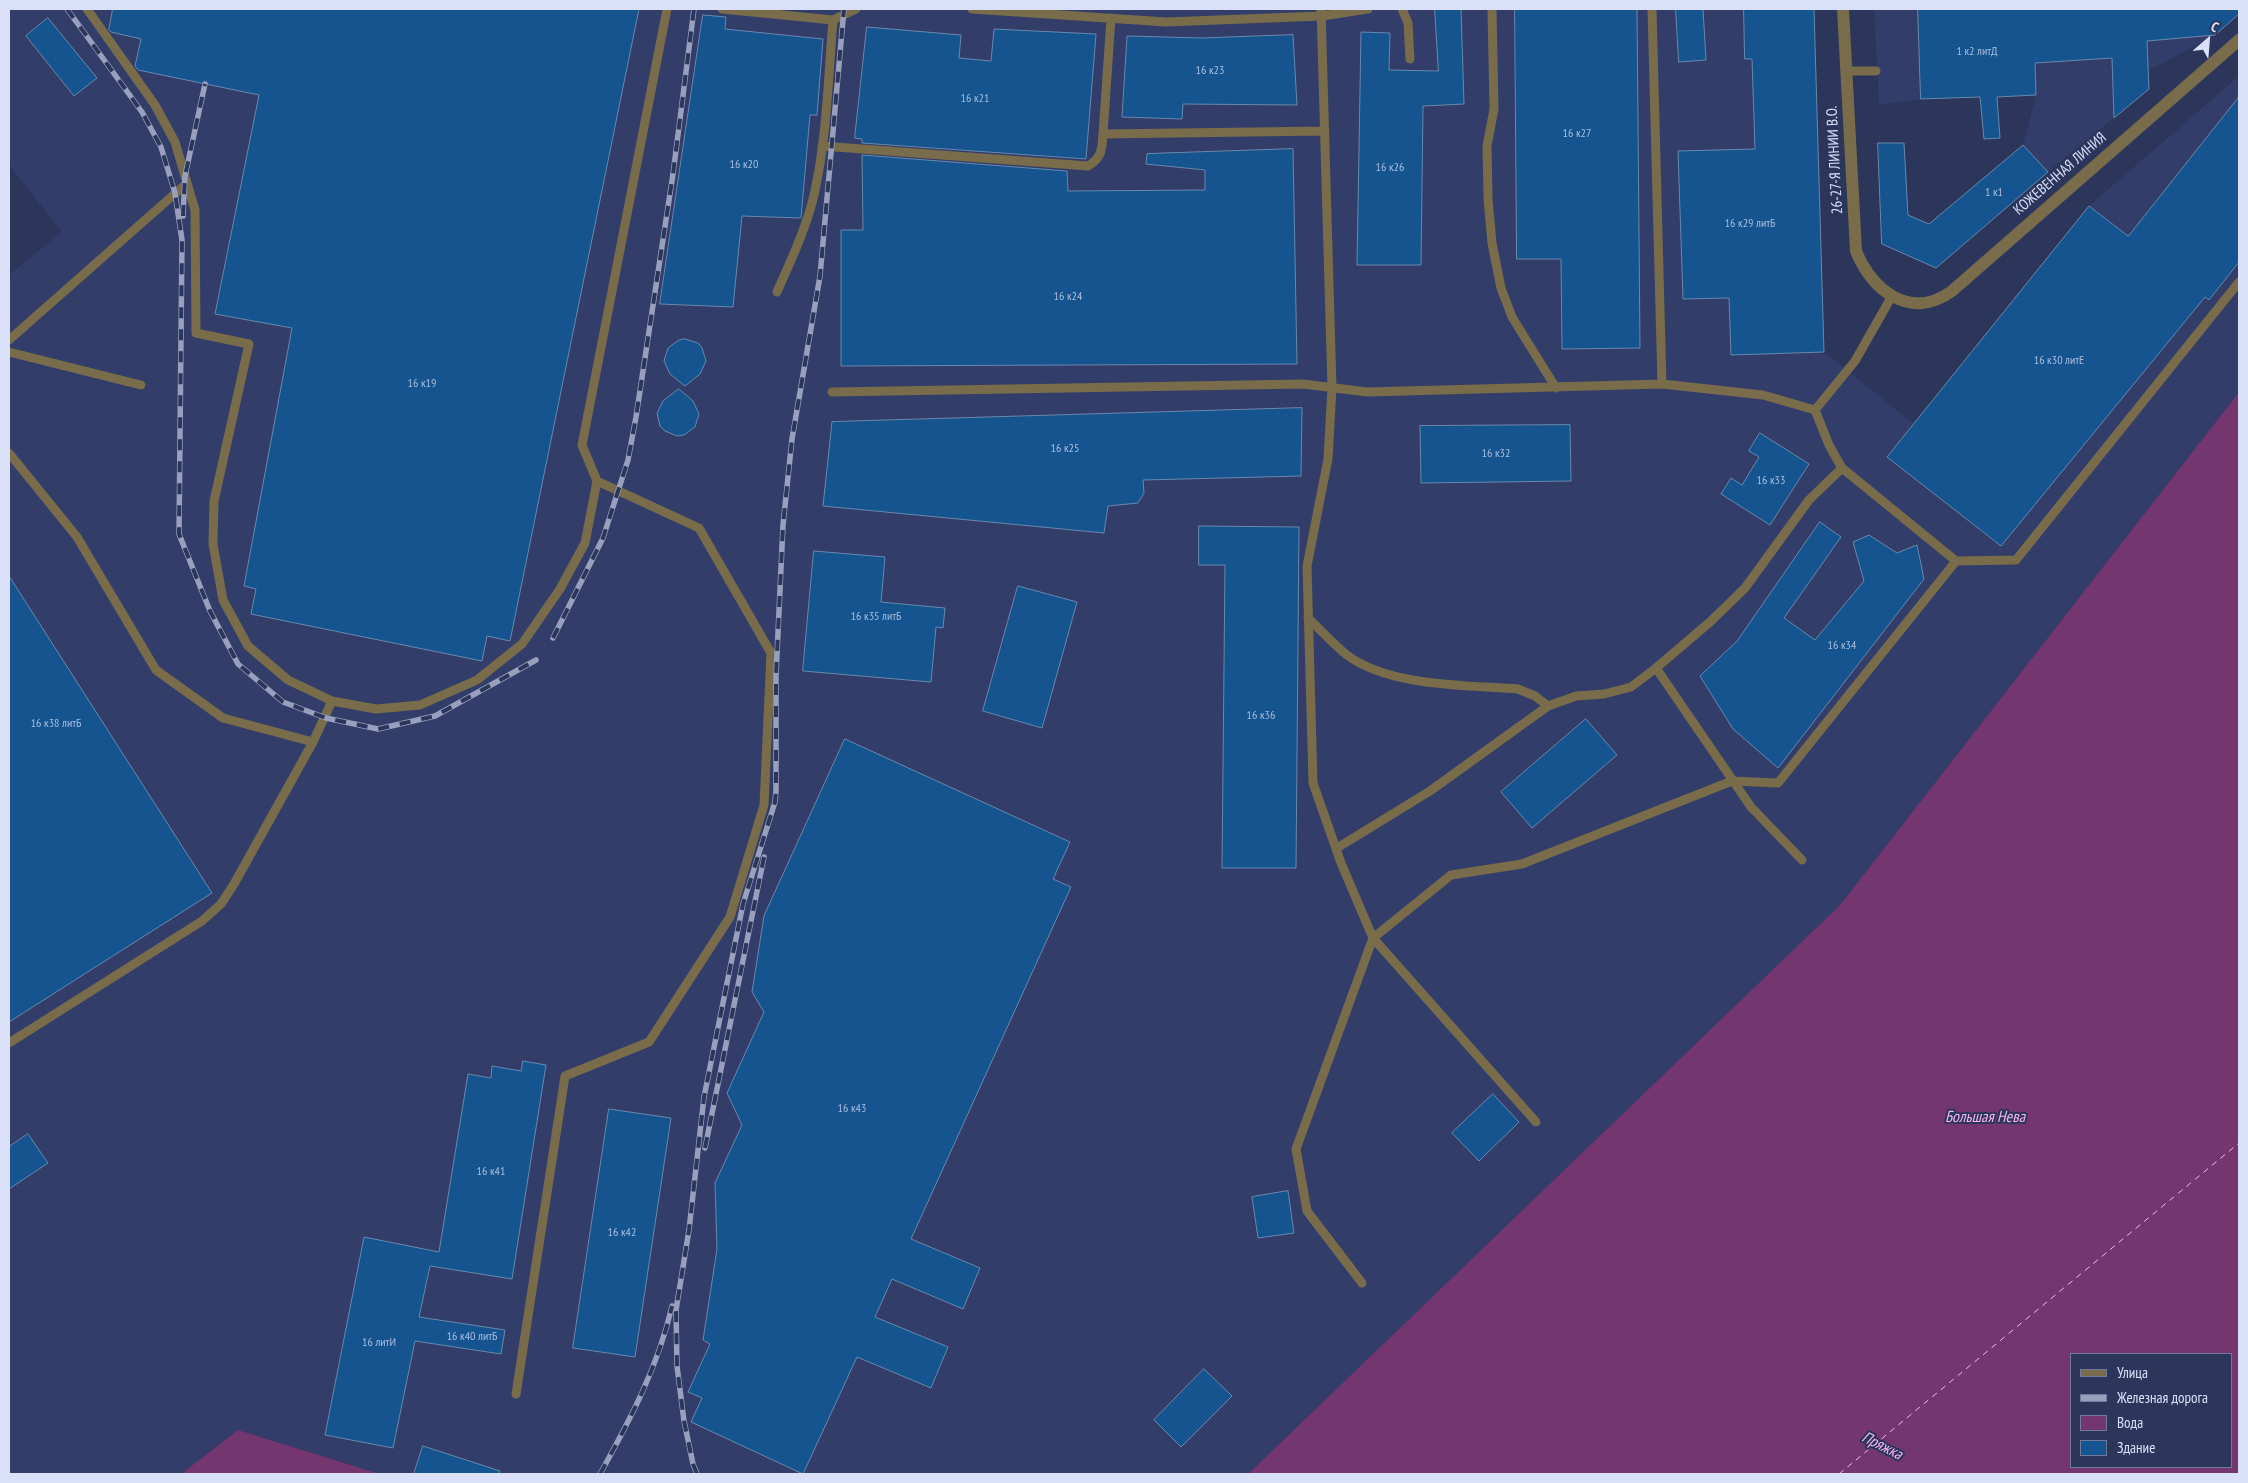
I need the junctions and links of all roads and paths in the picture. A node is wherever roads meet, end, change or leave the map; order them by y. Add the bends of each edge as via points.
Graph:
1 (87, 9) edge
2 (667, 9) edge
3 (722, 9) edge
4 (856, 9) edge
5 (972, 9) edge
6 (1368, 9) edge
7 (1402, 9) edge
8 (1492, 9) edge
9 (1652, 9) edge
10 (1843, 9) edge
11 (1321, 12) edge
12 (1111, 18) junction
13 (832, 20) junction
14 (2239, 40) edge
15 (1410, 59) dead end
16 (1846, 71) junction
17 (1876, 71) dead end
18 (1325, 131) junction
19 (1103, 134) junction
20 (822, 146) junction
21 (187, 183) junction
22 (2239, 282) edge
23 (777, 292) dead end
24 (1892, 296) junction
25 (9, 340) edge
26 (9, 352) edge
27 (1662, 384) junction
28 (140, 385) dead end
29 (1332, 388) junction
30 (1556, 388) junction
31 (832, 392) dead end
32 (1815, 410) junction
33 (9, 453) edge
34 (1842, 468) junction
35 (597, 481) junction
36 (1956, 562) junction
37 (1308, 618) junction
38 (1656, 668) junction
39 (332, 701) junction
40 (1548, 706) junction
41 (313, 742) junction
42 (1732, 781) junction
43 (1338, 848) junction
44 (1802, 860) dead end
45 (1373, 938) junction
46 (9, 1043) edge
47 (1536, 1122) dead end
48 (1362, 1283) dead end
49 (516, 1394) dead end

1 - 21 lane via 155,105 175,142
2 - 35 lane via 582,445
3 - 13 lane
4 - 13 lane
5 - 12 lane
6 - 11 lane
7 - 15 lane via 1408,23
8 - 30 lane via 1494,109 1487,146 1492,243 1501,288 1512,317
9 - 27 lane
10 - 16 street, 26-27-Я ЛИНИИ В.О.
11 - 12 lane via 1166,22
11 - 18 lane
12 - 19 lane
13 - 20 lane
14 - 24 street, КОЖЕВЕННАЯ ЛИНИЯ via 1941,299 1928,304 1911,303
16 - 17 lane
16 - 24 street, 26-27-Я ЛИНИИ В.О. via 1856,251 1863,268
18 - 19 lane
18 - 29 lane
19 - 20 lane via 1102,152 1097,161 1088,166
20 - 23 lane via 814,196 802,237
21 - 25 lane
21 - 39 lane via 195,210 196,332 249,344 214,502 214,544 223,600 248,646 288,680
22 - 36 lane via 2016,560
24 - 32 lane via 1855,361
26 - 28 lane
27 - 30 lane
27 - 32 lane via 1763,395
29 - 30 lane via 1367,392
29 - 31 lane via 1303,384
29 - 37 lane via 1328,459 1307,566
32 - 34 lane
33 - 41 lane via 77,538 156,670 223,718
34 - 36 lane
34 - 38 lane via 1809,500 1745,588
35 - 39 lane via 585,543 560,589 522,644 477,680 420,705 376,709
35 - 49 lane via 699,528 770,652 764,806 730,917 649,1042 565,1076
36 - 42 lane via 1778,783
37 - 40 lane via 1348,655 1370,668 1401,679 1518,689
37 - 43 lane via 1313,783
38 - 40 lane via 1631,686 1604,694 1576,696
38 - 42 lane
39 - 41 lane
40 - 43 lane via 1430,791
41 - 46 lane via 221,904 202,921
42 - 44 lane via 1751,807
42 - 45 lane via 1522,864 1450,875
43 - 45 lane via 1341,863
45 - 47 lane
45 - 48 lane via 1296,1149 1307,1211

